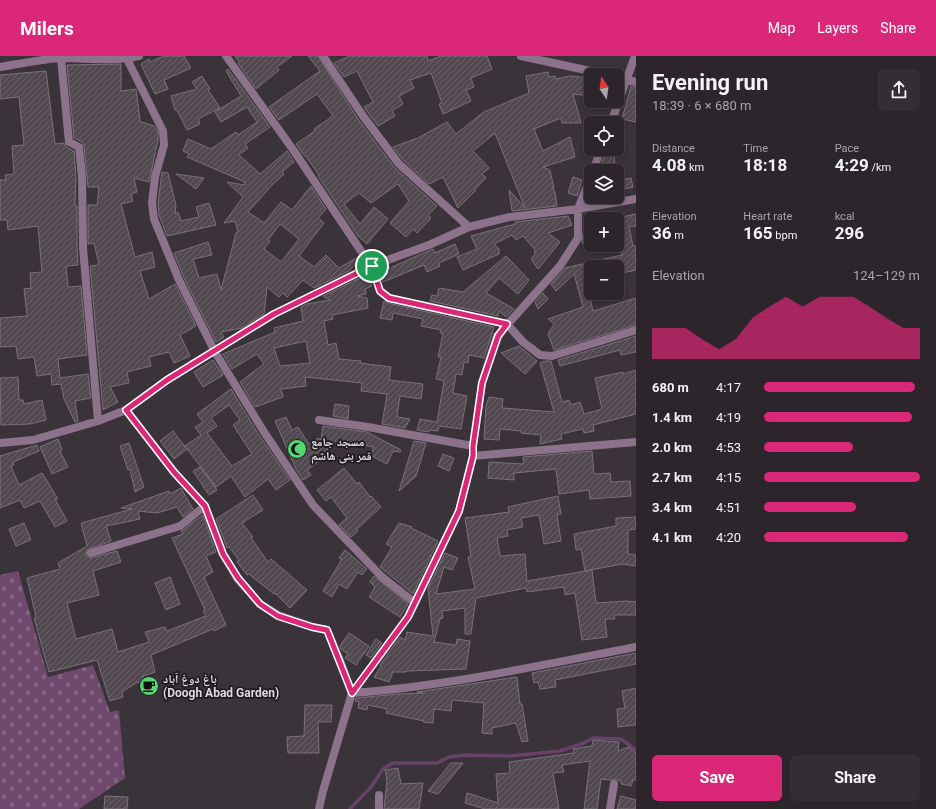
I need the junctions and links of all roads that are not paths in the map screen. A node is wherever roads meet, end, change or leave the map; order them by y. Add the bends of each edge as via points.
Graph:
1 (139, 56) edge
2 (226, 56) edge
3 (323, 56) edge
4 (521, 56) edge
5 (635, 56) edge
6 (61, 58) junction
7 (127, 59) junction
8 (0, 67) edge
9 (584, 70) edge
10 (624, 78) edge
11 (627, 79) junction
12 (636, 82) edge
13 (614, 116) edge
14 (584, 194) edge
15 (636, 199) edge
16 (578, 209) junction
17 (469, 227) junction
18 (372, 266) junction
19 (507, 324) junction
20 (636, 330) edge
21 (215, 352) junction
22 (126, 410) junction
23 (319, 420) dead end
24 (98, 421) junction
25 (636, 442) edge
26 (0, 443) edge
27 (473, 446) junction
28 (473, 456) junction
29 (205, 506) junction
30 (91, 553) dead end
31 (415, 603) junction
32 (636, 647) edge
33 (352, 693) junction
34 (614, 784) dead end
35 (379, 795) dead end
36 (319, 809) edge
37 (379, 809) edge
38 (610, 809) edge

1 - 7 street
2 - 18 street via 286,138
3 - 17 street via 363,116 400,164
4 - 9 street
5 - 11 street
6 - 7 street
6 - 8 street
6 - 24 street via 70,142 79,147 83,248
7 - 21 street via 163,130 164,145 152,203 154,219 179,280
10 - 11 street
11 - 12 street
11 - 13 street
14 - 16 street
15 - 16 street
16 - 17 street via 510,217
16 - 19 street via 578,238 560,266
17 - 18 street
18 - 19 street via 380,291 389,298
18 - 21 street via 274,314
19 - 20 street via 523,342 540,355 552,356
19 - 27 street via 498,336 482,383
21 - 22 street via 167,380
21 - 31 street via 313,505 382,577
22 - 24 street
22 - 29 street via 174,472
23 - 27 street
24 - 26 street via 33,440
25 - 28 street
27 - 28 street
28 - 31 street via 459,511
29 - 30 street via 180,526
29 - 33 street via 223,554 238,578 260,604 278,616 327,630
31 - 33 street via 408,617
32 - 33 street via 529,668 392,690
33 - 36 street
34 - 38 street
35 - 37 street

